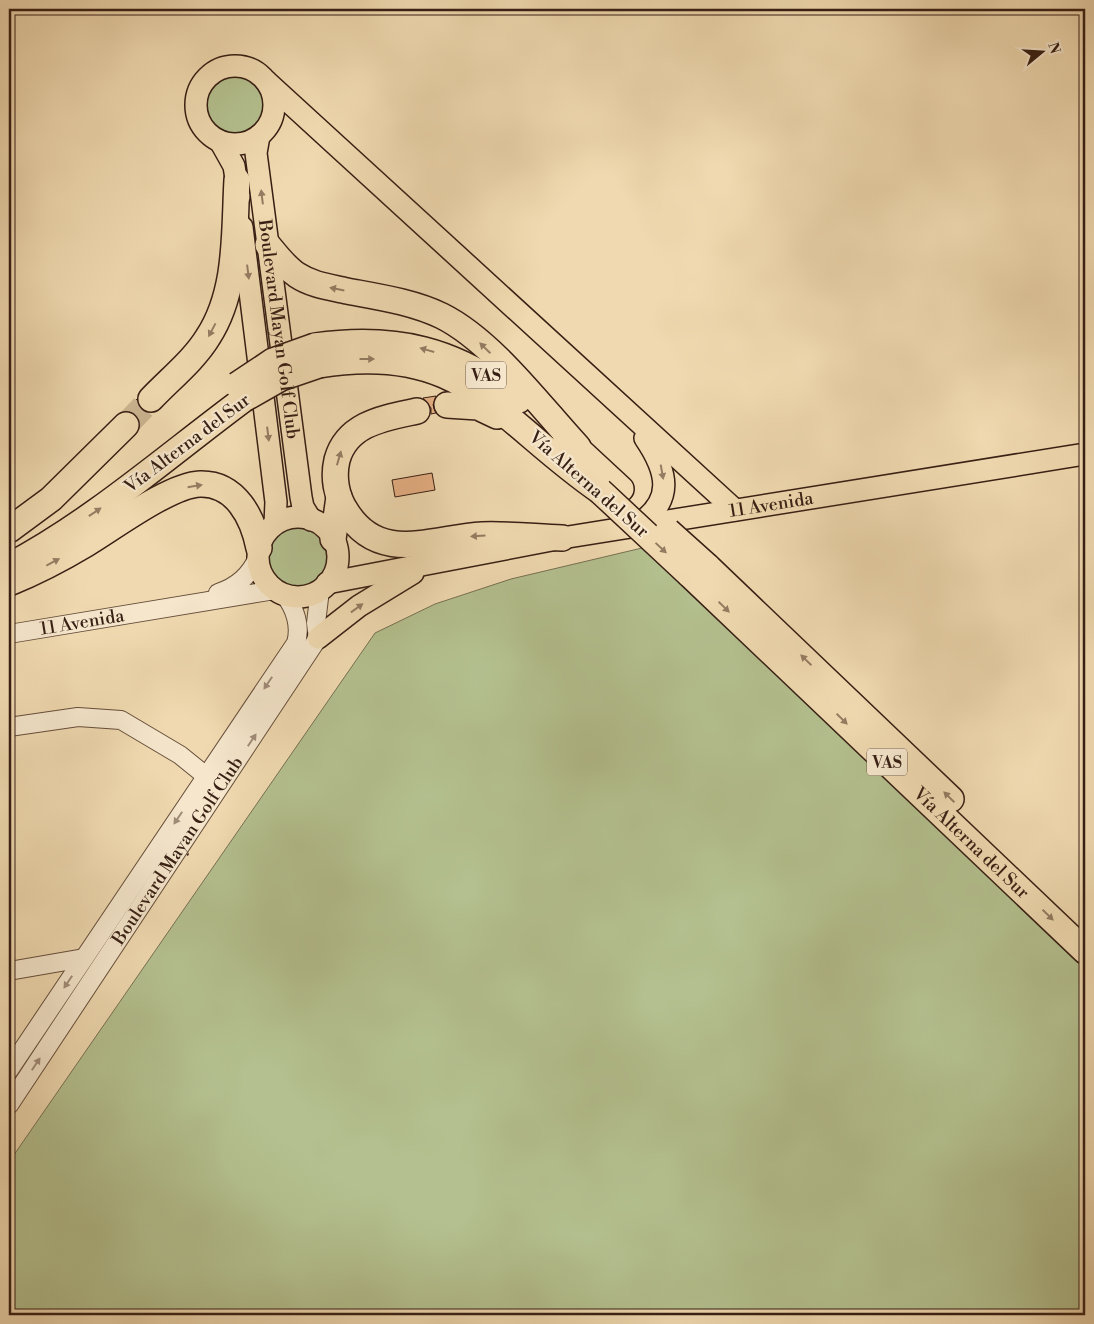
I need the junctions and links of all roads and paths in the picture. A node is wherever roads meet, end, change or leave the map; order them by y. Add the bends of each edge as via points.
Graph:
1 (266, 81) junction
2 (263, 132) junction
3 (330, 139) junction
4 (220, 141) junction
5 (236, 180) junction
6 (268, 245) junction
7 (317, 356) junction
8 (241, 392) junction
9 (151, 399) tunnel mouth
10 (447, 405) dead end
11 (417, 411) dead end
12 (630, 415) junction
13 (126, 425) tunnel mouth
14 (578, 447) junction
15 (1085, 454) edge
16 (604, 488) junction
17 (339, 497) junction
18 (735, 510) junction
19 (312, 520) junction
20 (275, 524) junction
21 (636, 526) junction
22 (9, 530) edge
23 (562, 538) junction
24 (9, 547) edge
25 (335, 548) junction
26 (259, 552) junction
27 (458, 558) junction
28 (428, 564) junction
29 (9, 566) edge
30 (698, 570) junction
31 (9, 584) edge
32 (324, 587) junction
33 (279, 592) junction
34 (154, 610) junction
35 (9, 634) edge
36 (318, 638) junction
37 (9, 727) edge
38 (206, 776) junction
39 (1085, 927) edge
40 (1085, 951) edge
41 (84, 958) junction
42 (9, 971) edge
43 (9, 1070) edge
44 (9, 1105) edge

1 - 2 main road via 274,100 274,110
1 - 3 main road
1 - 4 main road via 259,73 240,66 220,68 204,80 196,99 198,114 204,128
2 - 3 main road via 295,122
2 - 4 main road via 240,144
6 -> 2 main road, Boulevard Mayan Golf Club via 256,153
3 - 12 main road
4 - 5 main road, Boulevard Mayan Golf Club via 230,156
5 -> 9 highway via 231,268 223,306 204,343
5 -> 20 main road, Boulevard Mayan Golf Club via 276,502
14 -> 6 highway via 507,370 458,326 412,304 302,279 281,262
6 - 19 main road, Boulevard Mayan Golf Club via 301,497 303,507
7 - 8 highway, Vía Alterna del Sur / VAS, bridge via 273,361
14 -> 7 highway, Vía Alterna del Sur / VAS via 496,382 446,356 384,342 346,342
7 -> 16 highway, Vía Alterna del Sur / VAS via 414,364 447,375 484,396
8 - 24 highway, Vía Alterna del Sur / VAS via 49,524
29 -> 8 highway, Vía Alterna del Sur / VAS via 102,507
10 - 16 highway via 471,406 491,412
17 -> 11 highway via 337,461 345,442 375,420
12 - 18 main road
12 -> 21 main road via 659,459 664,482 657,509
13 - 22 highway via 52,499
14 - 16 highway, Vía Alterna del Sur / VAS
15 - 18 main road, 11 Avenida
16 - 30 highway, Vía Alterna del Sur / VAS, bridge
23 -> 17 highway via 481,535 418,545 393,545 368,535 348,516
17 - 25 highway
18 - 21 main road, 11 Avenida
19 - 20 main road via 293,518
19 - 25 main road via 320,524
20 - 26 main road via 262,539
21 - 23 main road, 11 Avenida
23 - 27 main road, 11 Avenida
25 - 27 main road, 11 Avenida via 352,565 360,567
25 - 32 main road via 336,567
31 -> 26 highway via 77,549 168,495 198,484 215,486 241,504 252,521
26 - 33 main road via 263,576
26 - 34 street, 11 Avenida via 250,573 231,588
27 - 28 main road, 11 Avenida
28 - 32 main road, 11 Avenida
36 -> 28 main road via 358,606
39 -> 30 highway, Vía Alterna del Sur / VAS
30 -> 40 highway, Vía Alterna del Sur / VAS
32 - 33 main road via 302,597
32 - 36 street via 316,623
33 - 34 street, 11 Avenida
33 -> 38 street, Boulevard Mayan Golf Club via 289,601 298,623 296,643
34 - 35 street, 11 Avenida
44 -> 36 street, Boulevard Mayan Golf Club
37 - 38 street via 78,717 121,720 180,755
38 -> 41 street, Boulevard Mayan Golf Club
41 - 42 street
41 -> 43 street, Boulevard Mayan Golf Club

